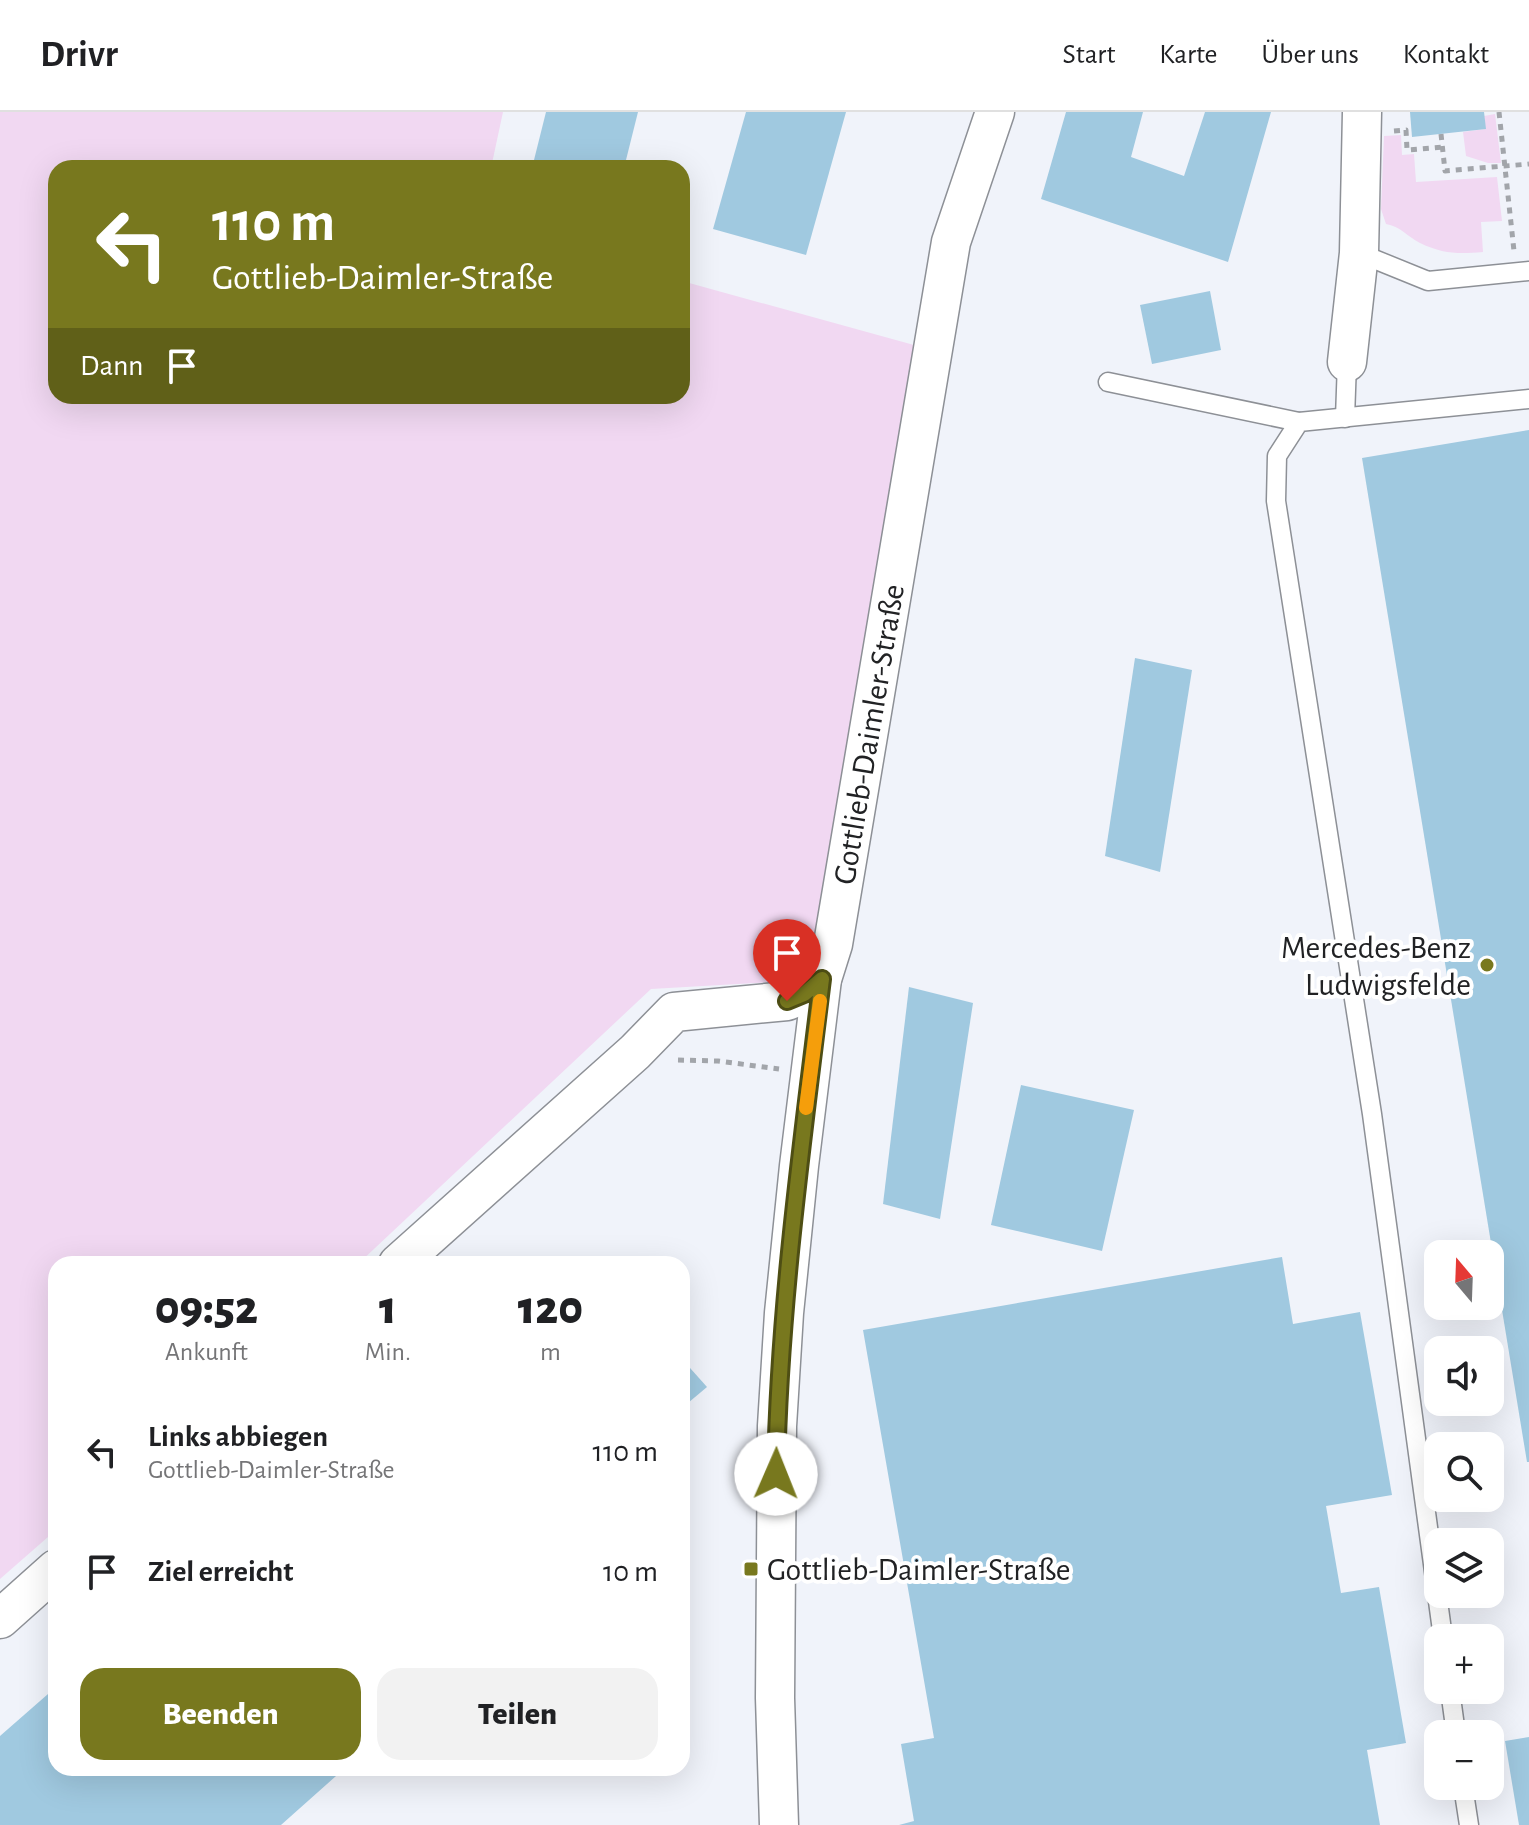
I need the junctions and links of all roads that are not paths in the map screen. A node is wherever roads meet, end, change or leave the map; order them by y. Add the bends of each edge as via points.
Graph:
1 (995, 112) edge
2 (1361, 123) edge
3 (1359, 253) junction
4 (1523, 271) edge
5 (1347, 362) joint
6 (1108, 382) dead end
7 (1529, 399) edge
8 (1345, 418) junction
9 (1299, 422) junction
10 (822, 979) junction
11 (407, 1256) edge
12 (48, 1576) edge
13 (0, 1619) edge
14 (1441, 1624) edge
15 (1465, 1800) edge
16 (779, 1825) edge
17 (1469, 1825) edge

1 - 10 street, Gottlieb-Daimler-Straße via 951,242 833,944
2 - 3 street
3 - 4 lane via 1428,281
3 - 5 street
5 - 8 lane
6 - 9 lane
7 - 8 lane
8 - 9 lane
9 - 14 lane via 1277,456 1276,501 1372,1114
10 - 11 street via 787,1001 674,1012
10 - 16 street, Gottlieb-Daimler-Straße via 796,1195 777,1426
12 - 13 street
15 - 17 lane

